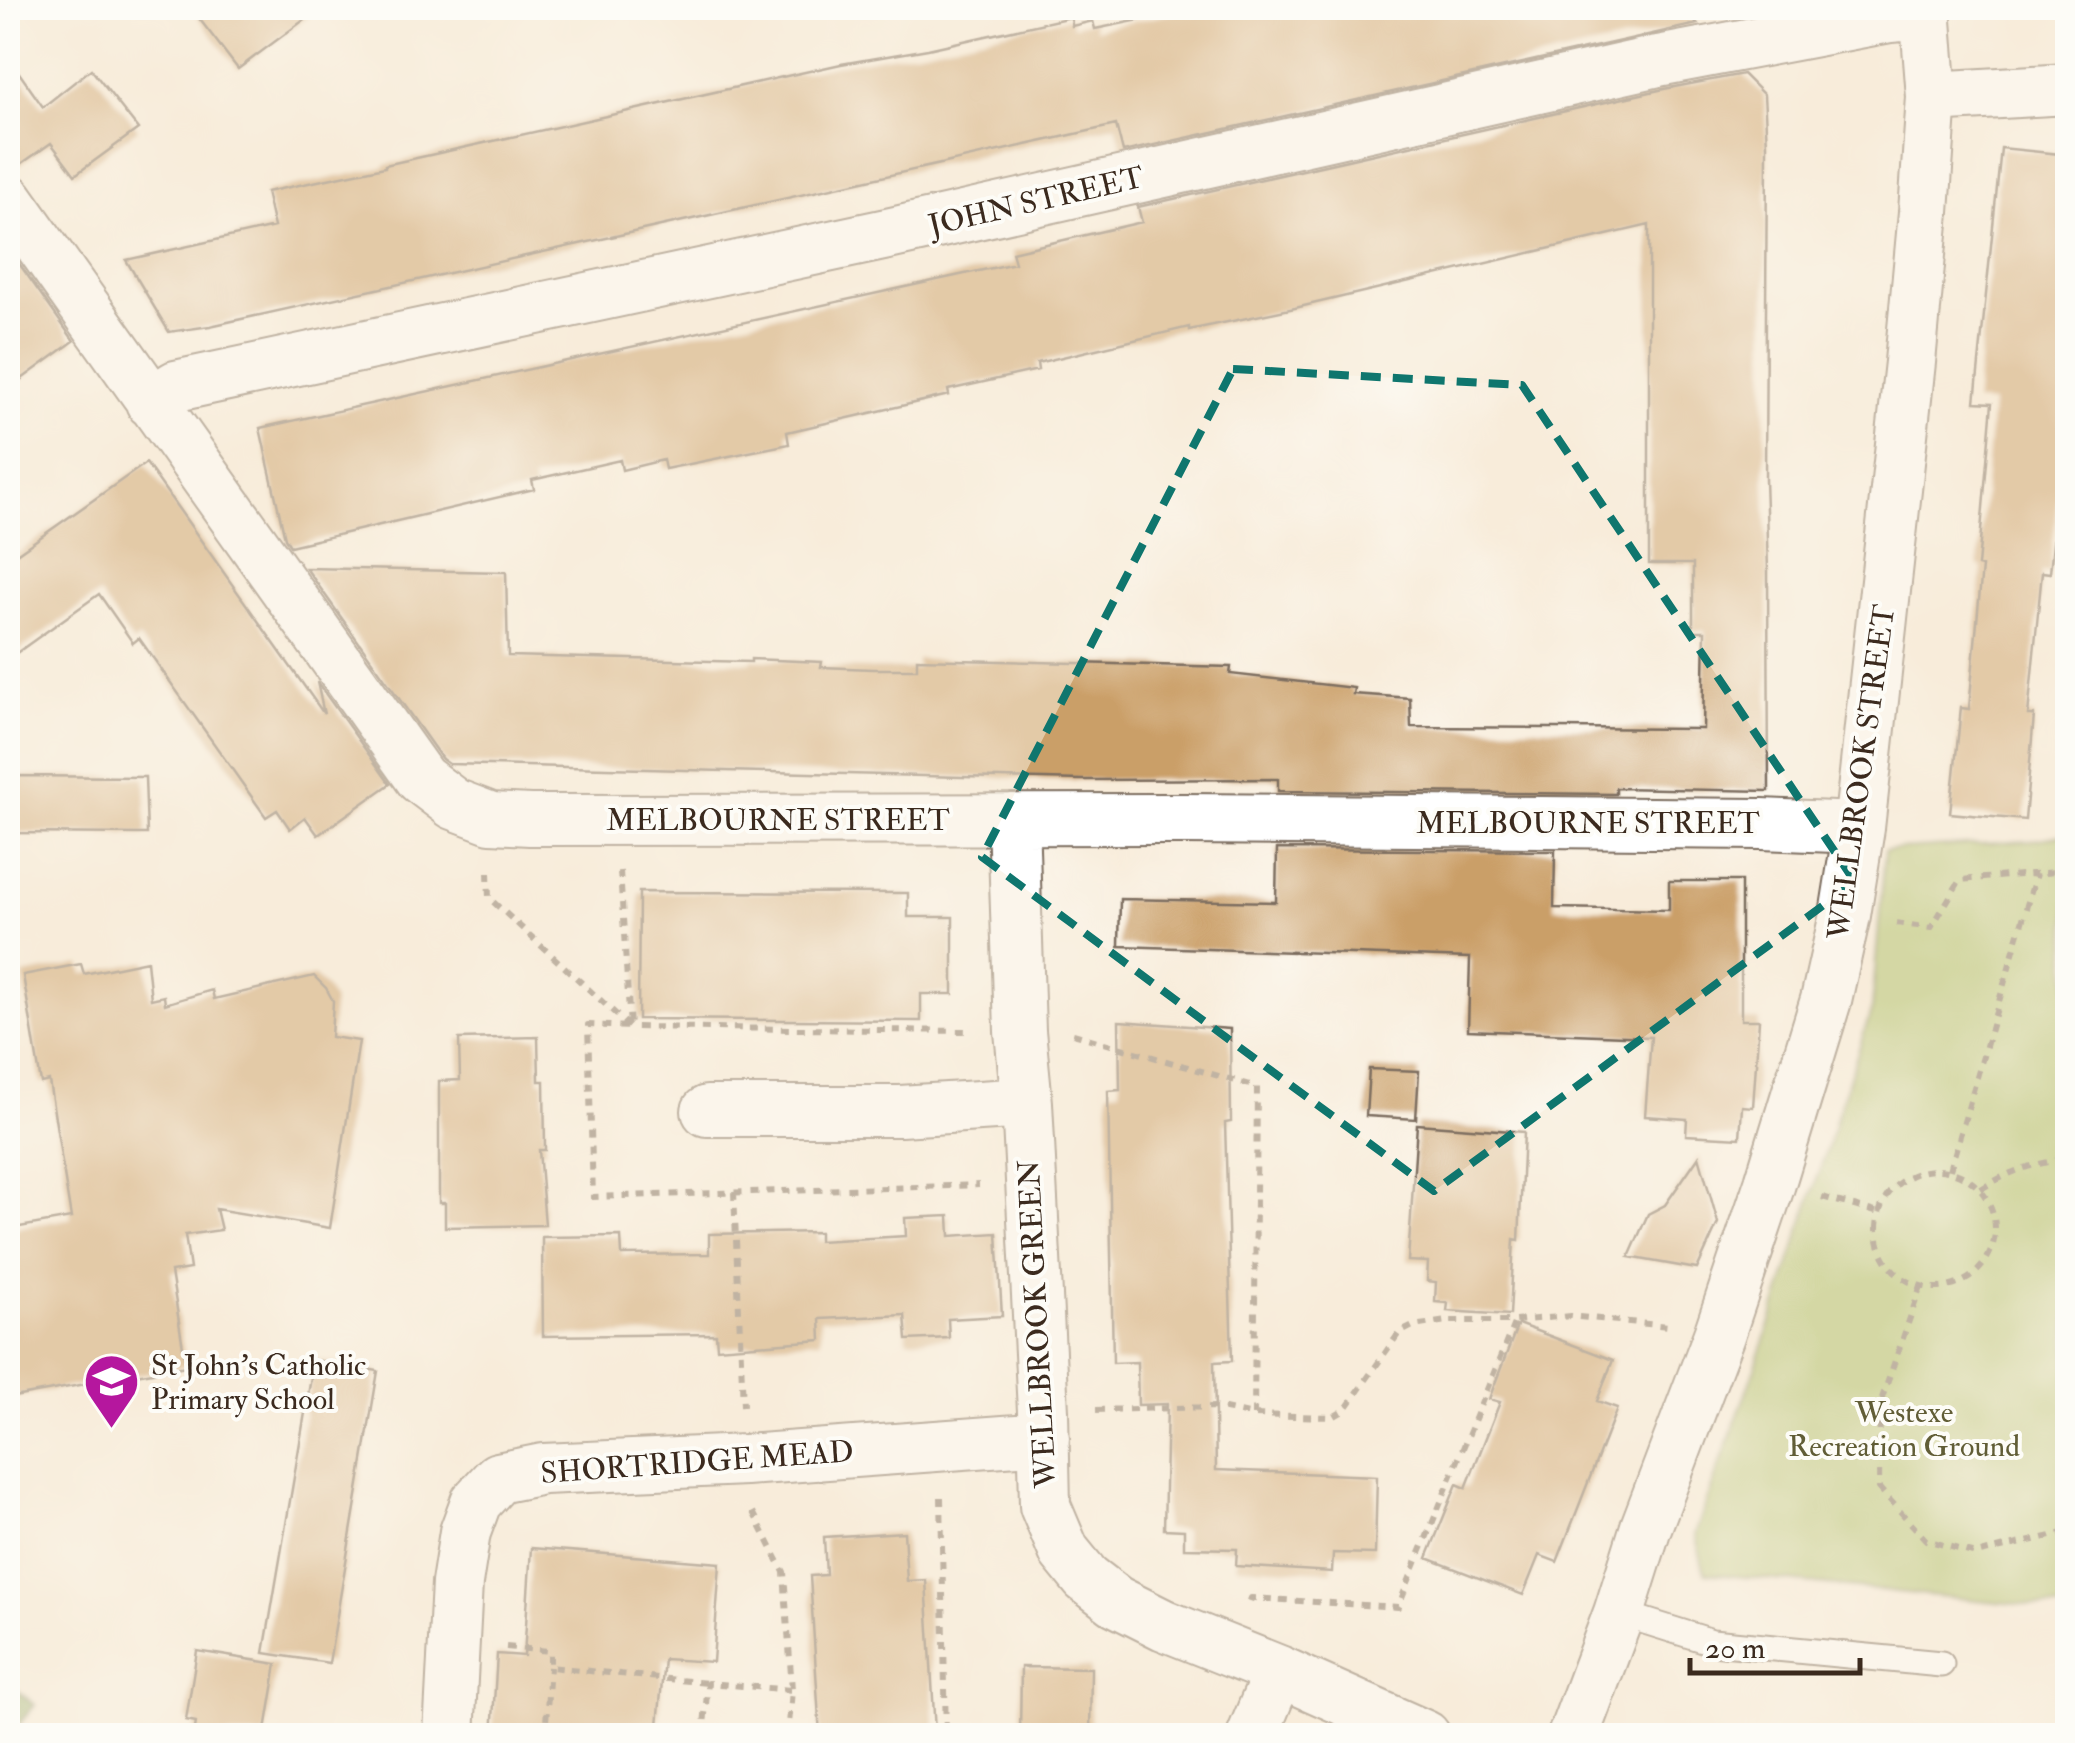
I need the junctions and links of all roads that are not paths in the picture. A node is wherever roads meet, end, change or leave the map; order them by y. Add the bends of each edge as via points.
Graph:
1 (1925, 10) edge
2 (2068, 89) edge
3 (1932, 97) junction
4 (8, 199) edge
5 (151, 402) junction
6 (1013, 820) junction
7 (1859, 828) junction
8 (1027, 1103) junction
9 (707, 1111) dead end
10 (1044, 1424) junction
11 (1619, 1613) junction
12 (1941, 1664) dead end
13 (1279, 1671) junction
14 (449, 1736) edge
15 (1252, 1736) edge
16 (1425, 1736) edge
17 (1574, 1736) edge

1 - 3 street, WELLBROOK STREET
1 - 5 street, JOHN STREET via 1658,61 176,386
2 - 3 street
3 - 7 street, WELLBROOK STREET
4 - 5 street, MELBOURNE STREET
5 - 6 street, MELBOURNE STREET via 421,779 454,804 491,818 530,820
6 - 7 street, MELBOURNE STREET
6 - 8 street, WELLBROOK GREEN
7 - 11 street, WELLBROOK STREET via 1826,1000 1770,1183
8 - 9 street
8 - 10 street, WELLBROOK GREEN
10 - 13 street, WELLBROOK GREEN via 1045,1506 1064,1551 1086,1578 1164,1625
10 - 14 street, SHORTRIDGE MEAD via 940,1445 498,1478 476,1502 465,1532
11 - 12 lane via 1712,1642
11 - 17 street, WELLBROOK STREET
13 - 15 street
13 - 16 street, WELLBROOK GREEN

